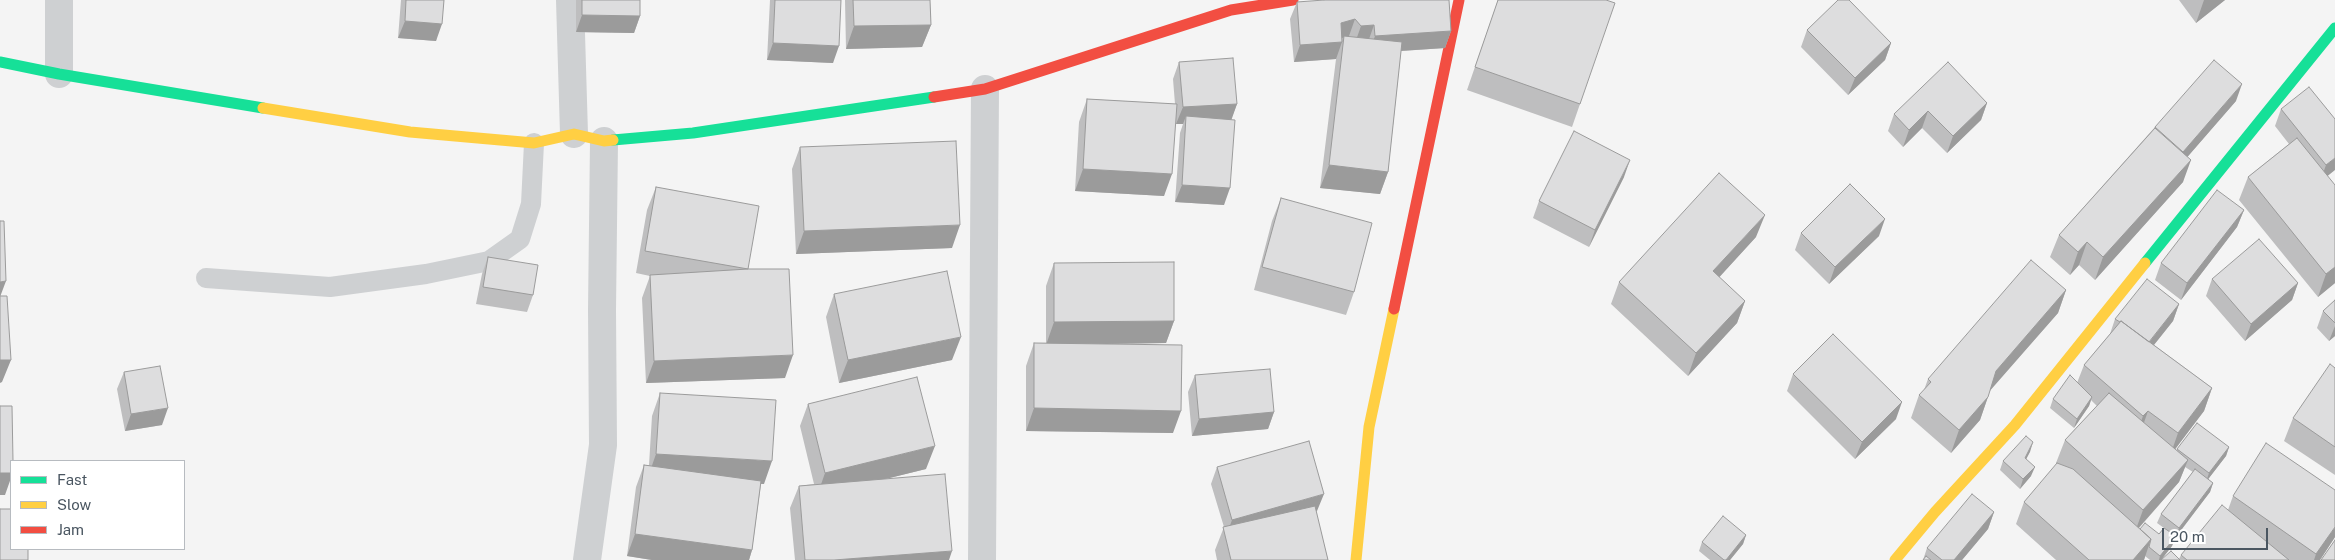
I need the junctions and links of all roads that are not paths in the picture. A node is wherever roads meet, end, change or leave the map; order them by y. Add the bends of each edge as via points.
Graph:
1 (59, 0) edge
2 (570, 0) edge
3 (1294, 0) edge
4 (1459, 0) edge
5 (2335, 28) edge
6 (0, 62) edge
7 (59, 74) junction
8 (985, 89) junction
9 (574, 134) junction
10 (604, 141) junction
11 (534, 143) junction
12 (206, 278) dead end
13 (587, 560) edge
14 (982, 560) edge
15 (1356, 560) edge
16 (1895, 560) edge

1 - 7 street
2 - 9 street
3 - 8 street via 1231,10
4 - 15 street via 1369,428
5 - 16 street via 2015,425
6 - 7 street
7 - 11 street via 410,132
8 - 10 street via 693,133
8 - 14 street
9 - 10 street
9 - 11 street
10 - 13 street via 604,445
11 - 12 lane via 531,204 520,239 488,261 426,274 330,287

